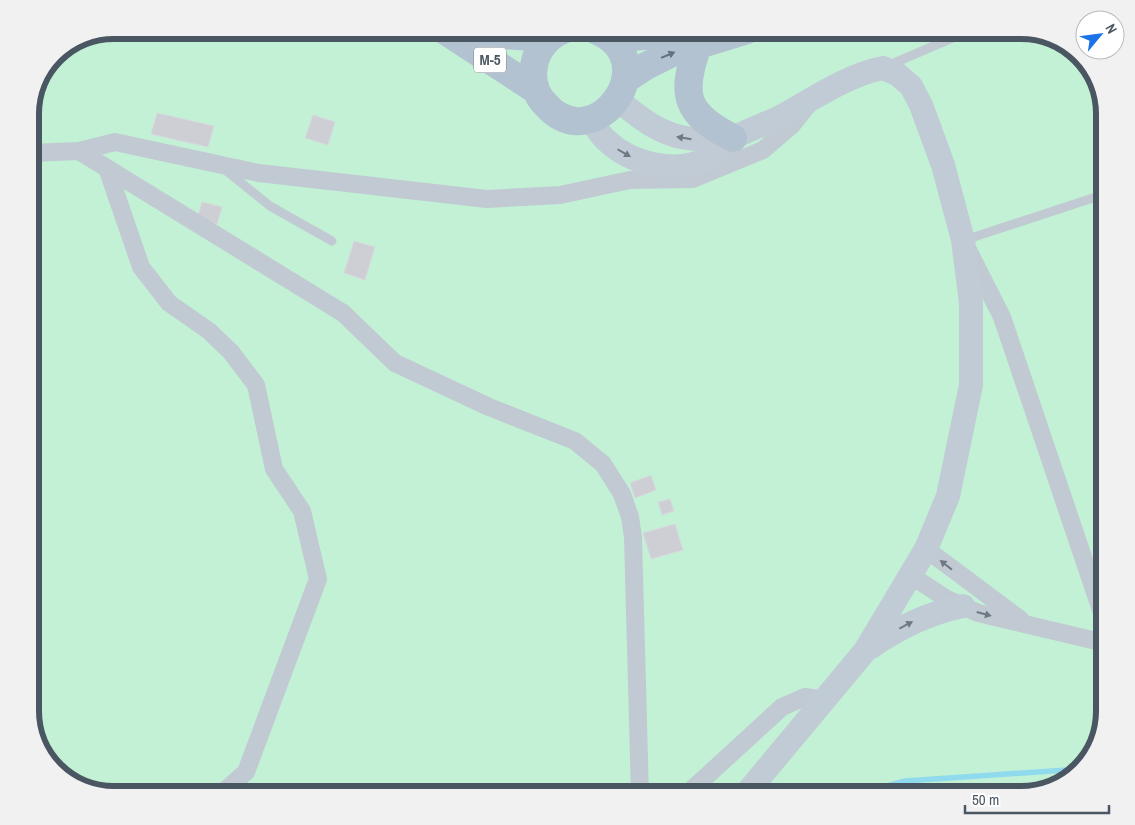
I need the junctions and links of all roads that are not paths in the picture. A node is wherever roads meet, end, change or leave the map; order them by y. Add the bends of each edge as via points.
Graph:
1 (458, 39) edge
2 (551, 39) edge
3 (607, 39) edge
4 (698, 39) edge
5 (701, 39) edge
6 (950, 39) edge
7 (883, 68) junction
8 (536, 90) junction
9 (622, 90) junction
10 (812, 100) junction
11 (590, 119) junction
12 (733, 138) junction
13 (79, 151) junction
14 (39, 153) edge
15 (220, 166) junction
16 (108, 171) junction
17 (1096, 197) edge
18 (963, 240) junction
19 (332, 241) dead end
20 (926, 549) junction
21 (910, 575) junction
22 (1096, 595) edge
23 (964, 606) junction
24 (1028, 625) junction
25 (1096, 641) edge
26 (865, 651) junction
27 (825, 700) junction
28 (230, 786) edge
29 (640, 786) edge
30 (696, 786) edge
31 (753, 786) edge

1 - 8 main road, M-5
2 - 8 main road, M-5 via 536,56 533,67
3 - 9 main road via 623,57
9 -> 4 main road via 659,59
5 - 12 main road via 687,82 690,100 700,117 711,127
6 - 7 lane
7 - 10 main road via 855,77
7 - 18 main road via 897,74 911,86 921,105 943,165
8 - 11 main road, M-5 via 541,100 558,115
9 - 11 main road via 610,109
12 -> 9 main road via 694,139 673,136 653,128
10 - 12 main road
10 - 15 street via 792,125 763,150 693,179 630,180 560,195 487,199
11 -> 12 main road via 614,147 635,159 662,166 697,163 717,154
13 - 14 street
13 - 15 street via 115,142
13 - 16 street
15 - 19 lane via 270,206
16 - 28 street via 141,268 169,303 209,331 231,352 256,385 274,469 302,511 318,579 246,772
16 - 29 street via 148,192 343,313 395,363 489,407 575,441 602,464 622,494 634,537
17 - 18 lane
18 - 20 main road via 971,303 970,386 948,496
18 - 22 street via 1002,317
20 - 21 main road
24 -> 20 street
21 - 23 street
21 - 26 main road
23 -> 24 street via 978,613
26 -> 23 main road via 919,618
24 - 25 street
26 - 27 main road
27 - 30 street via 805,697 782,707
27 - 31 main road

